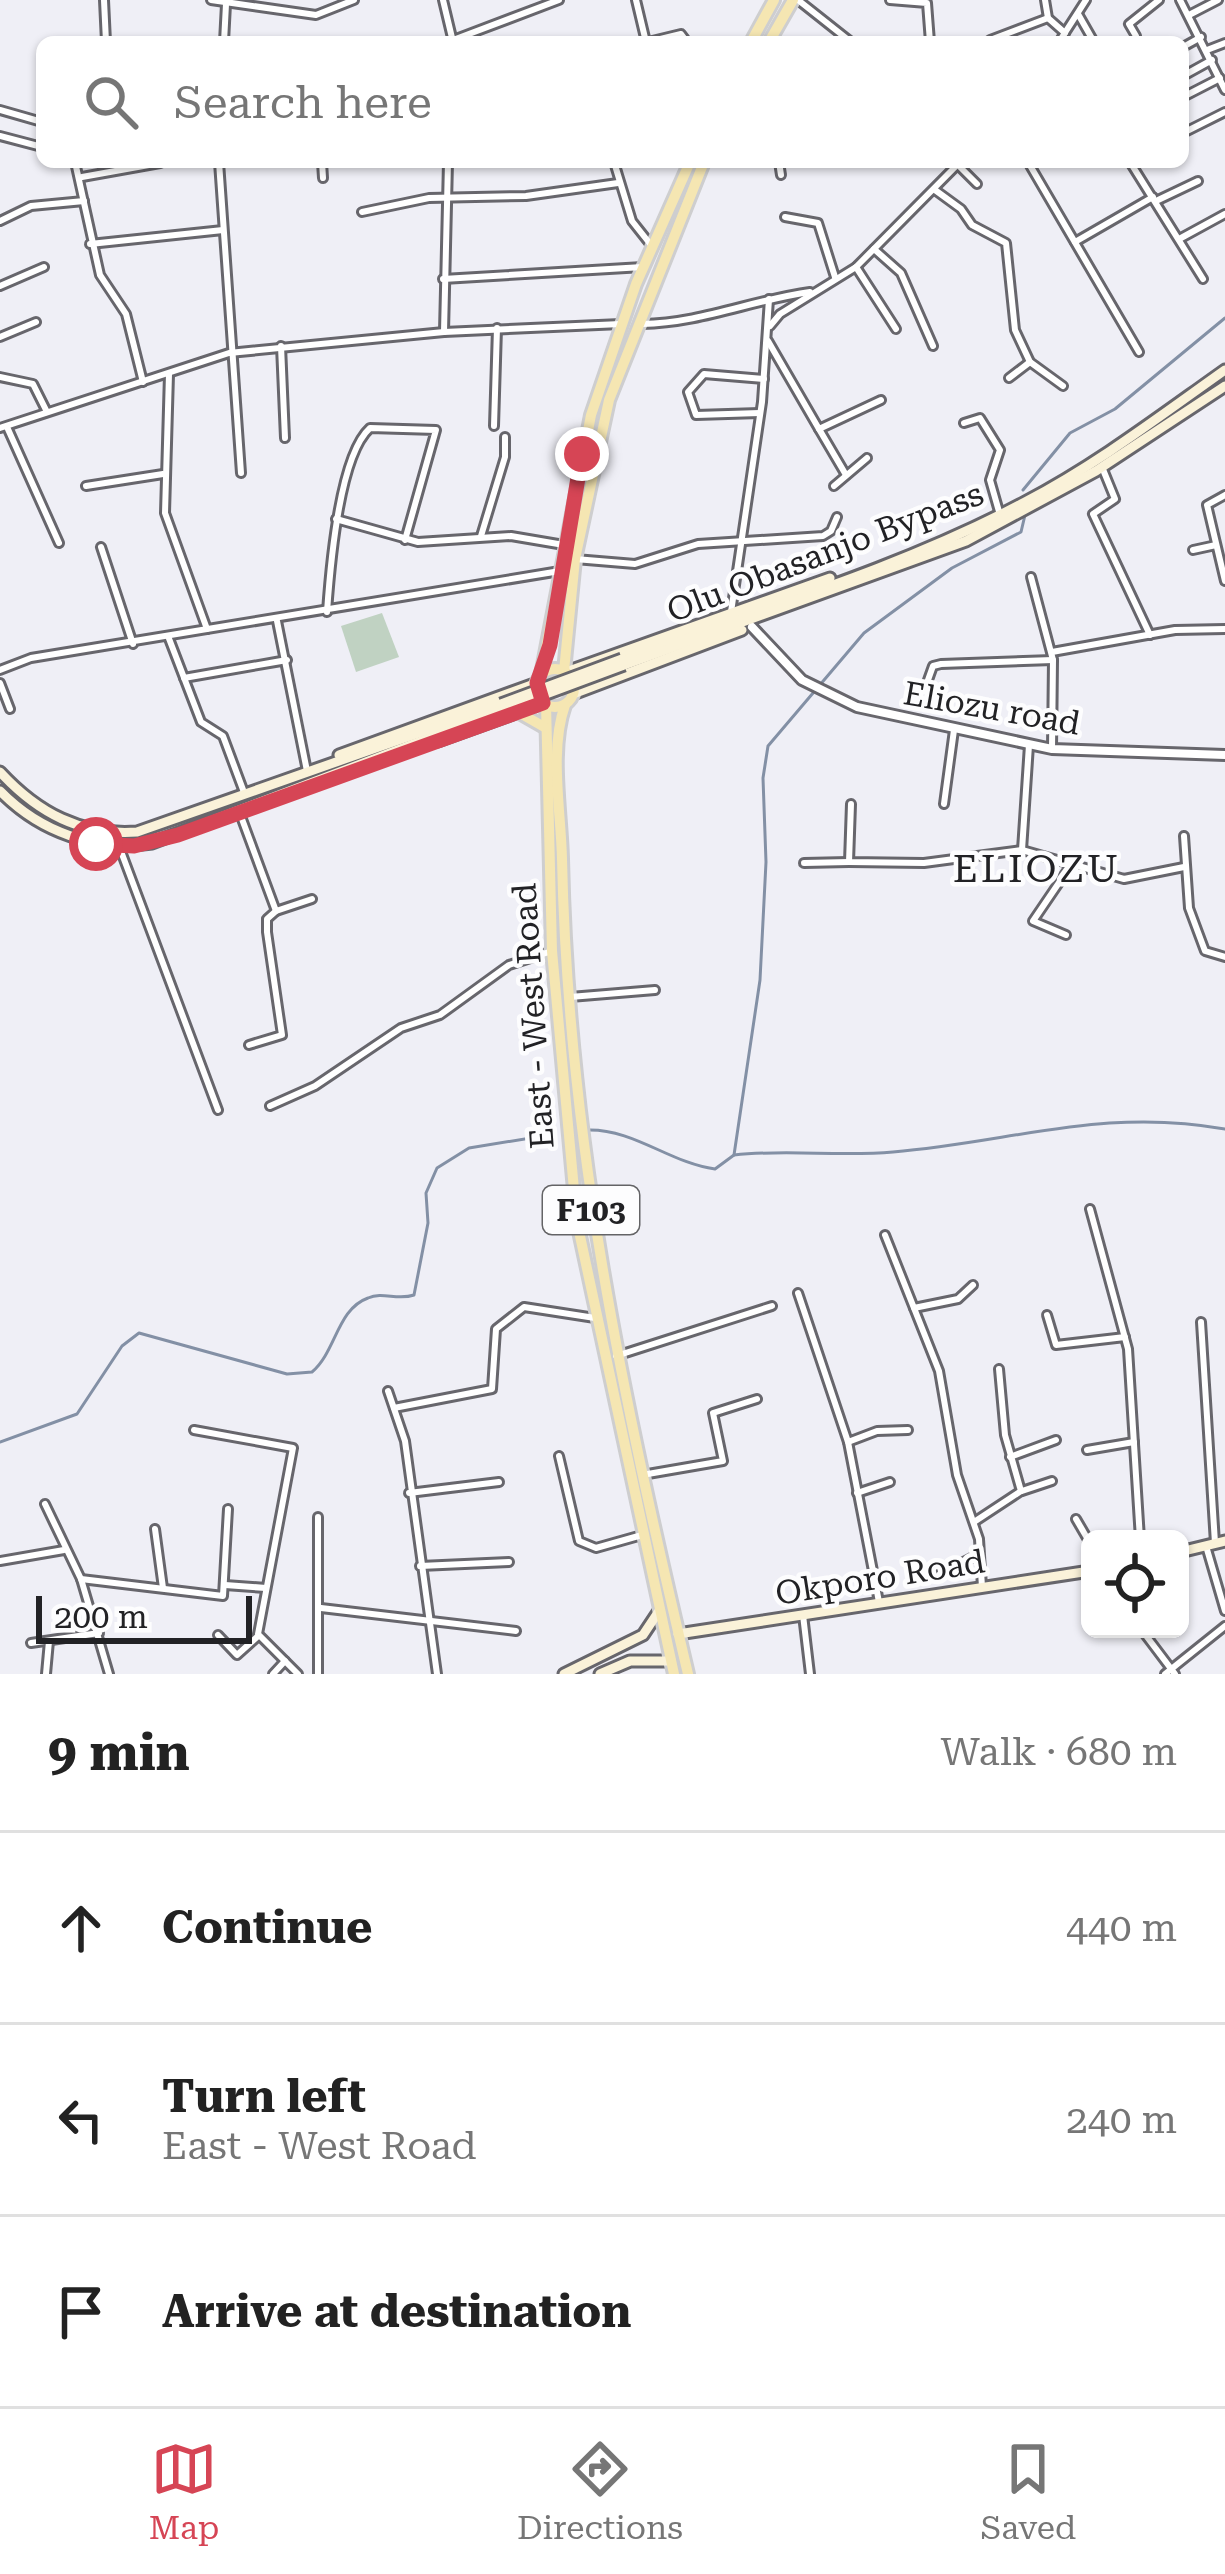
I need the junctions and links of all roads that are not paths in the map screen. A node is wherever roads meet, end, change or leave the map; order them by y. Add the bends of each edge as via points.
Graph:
1 (104, 0) edge
2 (211, 0) edge
3 (254, 0) edge
4 (354, 0) edge
5 (443, 0) edge
6 (559, 0) edge
7 (636, 0) edge
8 (775, 0) edge
9 (795, 0) edge
10 (890, 0) edge
11 (1046, 0) edge
12 (1085, 0) edge
13 (1160, 0) edge
14 (1180, 0) edge
15 (1218, 0) edge
16 (226, 4) junction
17 (253, 10) junction
18 (1078, 14) junction
19 (1188, 16) junction
20 (1048, 18) junction
21 (1066, 33) junction
22 (106, 36) edge
23 (224, 36) edge
24 (452, 36) edge
25 (466, 36) edge
26 (645, 36) edge
27 (754, 36) edge
28 (773, 36) edge
29 (843, 36) edge
30 (930, 36) edge
31 (1001, 36) edge
32 (1064, 36) edge
33 (1091, 36) edge
34 (1136, 36) dead end
35 (1201, 37) junction
36 (1225, 43) edge
37 (1189, 44) edge
38 (1208, 50) junction
39 (1212, 60) junction
40 (1189, 73) edge
41 (1223, 83) edge
42 (1189, 95) edge
43 (0, 110) edge
44 (1225, 112) edge
45 (36, 120) edge
46 (1189, 130) edge
47 (0, 136) edge
48 (36, 145) edge
49 (78, 168) edge
50 (130, 168) edge
51 (219, 168) edge
52 (322, 168) edge
53 (448, 168) edge
54 (615, 168) edge
55 (687, 168) edge
56 (701, 168) edge
57 (780, 168) edge
58 (955, 168) edge
59 (963, 168) edge
60 (1032, 168) edge
61 (1134, 168) edge
62 (782, 175) dead end
63 (82, 176) junction
64 (323, 178) dead end
65 (1198, 182) dead end
66 (618, 183) junction
67 (977, 184) dead end
68 (934, 190) junction
69 (448, 197) junction
70 (1154, 199) junction
71 (84, 201) junction
72 (362, 212) dead end
73 (1225, 214) edge
74 (785, 217) dead end
75 (0, 221) edge
76 (223, 230) junction
77 (1181, 238) junction
78 (1075, 242) junction
79 (91, 244) junction
80 (652, 246) junction
81 (874, 249) junction
82 (44, 267) dead end
83 (643, 267) junction
84 (856, 268) junction
85 (443, 279) junction
86 (836, 279) junction
87 (1203, 279) dead end
88 (0, 286) edge
89 (814, 292) junction
90 (769, 299) junction
91 (36, 322) dead end
92 (622, 324) junction
93 (636, 324) junction
94 (770, 326) junction
95 (497, 328) junction
96 (896, 329) dead end
97 (444, 332) junction
98 (0, 337) edge
99 (768, 341) junction
100 (281, 346) junction
101 (933, 346) dead end
102 (1139, 352) dead end
103 (229, 353) junction
104 (1030, 362) junction
105 (1225, 370) edge
106 (169, 374) junction
107 (0, 377) edge
108 (1010, 378) dead end
109 (764, 379) junction
110 (142, 382) junction
111 (1063, 386) dead end
112 (1225, 386) edge
113 (881, 400) dead end
114 (48, 413) junction
115 (760, 413) junction
116 (964, 423) dead end
117 (494, 426) dead end
118 (4, 428) edge
119 (819, 429) junction
120 (505, 437) dead end
121 (285, 438) dead end
122 (867, 458) dead end
123 (1102, 467) junction
124 (241, 473) dead end
125 (164, 474) junction
126 (846, 476) junction
127 (86, 486) dead end
128 (833, 486) dead end
129 (1225, 495) edge
130 (1000, 515) junction
131 (837, 517) dead end
132 (336, 519) junction
133 (481, 536) junction
134 (741, 539) junction
135 (405, 540) junction
136 (59, 543) dead end
137 (564, 545) junction
138 (1216, 545) junction
139 (101, 547) dead end
140 (1193, 550) dead end
141 (575, 559) junction
142 (560, 572) junction
143 (866, 576) junction
144 (1031, 577) dead end
145 (1225, 581) edge
146 (327, 612) junction
147 (731, 612) junction
148 (277, 621) junction
149 (752, 627) junction
150 (207, 629) junction
151 (1225, 629) edge
152 (1150, 634) junction
153 (168, 637) junction
154 (134, 644) junction
155 (1052, 656) junction
156 (287, 660) junction
157 (0, 670) edge
158 (565, 672) junction
159 (184, 678) junction
160 (539, 679) junction
161 (928, 680) dead end
162 (0, 683) edge
163 (569, 699) junction
164 (544, 704) junction
165 (10, 709) dead end
166 (518, 712) junction
167 (547, 728) junction
168 (954, 730) junction
169 (1029, 745) junction
170 (1052, 749) junction
171 (1225, 755) edge
172 (307, 771) junction
173 (0, 772) edge
174 (295, 783) junction
175 (0, 791) edge
176 (244, 795) junction
177 (851, 804) dead end
178 (944, 804) dead end
179 (239, 811) junction
180 (1184, 836) dead end
181 (119, 846) junction
182 (1022, 850) junction
183 (849, 862) junction
184 (804, 863) dead end
185 (1071, 866) junction
186 (1184, 867) junction
187 (312, 898) dead end
188 (275, 911) junction
189 (1066, 935) dead end
190 (551, 951) junction
191 (1225, 957) edge
192 (655, 990) dead end
193 (567, 997) junction
194 (249, 1045) dead end
195 (270, 1106) dead end
196 (218, 1110) dead end
197 (1090, 1210) dead end
198 (885, 1235) dead end
199 (973, 1285) dead end
200 (798, 1293) dead end
201 (772, 1306) dead end
202 (914, 1308) junction
203 (1048, 1315) dead end
204 (595, 1318) junction
205 (1202, 1322) dead end
206 (1126, 1336) junction
207 (615, 1357) junction
208 (1000, 1369) dead end
209 (388, 1391) dead end
210 (757, 1400) dead end
211 (394, 1408) junction
212 (194, 1430) dead end
213 (908, 1430) dead end
214 (1056, 1440) dead end
215 (848, 1442) junction
216 (1134, 1442) junction
217 (1087, 1450) dead end
218 (559, 1456) dead end
219 (1010, 1457) junction
220 (642, 1475) junction
221 (1052, 1481) dead end
222 (499, 1482) dead end
223 (890, 1482) dead end
224 (1021, 1491) junction
225 (857, 1492) junction
226 (409, 1493) junction
227 (45, 1504) dead end
228 (228, 1510) dead end
229 (318, 1517) dead end
230 (1076, 1519) dead end
231 (974, 1522) junction
232 (155, 1528) dead end
233 (1082, 1530) edge
234 (1139, 1530) edge
235 (642, 1535) junction
236 (1215, 1543) edge
237 (64, 1550) junction
238 (979, 1554) junction
239 (0, 1561) edge
240 (508, 1562) dead end
241 (420, 1566) junction
242 (1081, 1572) edge
243 (940, 1574) dead end
244 (81, 1579) junction
245 (225, 1585) junction
246 (163, 1588) junction
247 (266, 1588) junction
248 (982, 1588) junction
249 (880, 1604) junction
250 (321, 1608) junction
251 (658, 1611) junction
252 (1225, 1611) edge
253 (803, 1615) junction
254 (427, 1622) junction
255 (1225, 1626) edge
256 (516, 1631) dead end
257 (99, 1633) junction
258 (258, 1634) junction
259 (678, 1634) junction
260 (218, 1635) dead end
261 (1147, 1638) edge
262 (49, 1641) junction
263 (628, 1642) junction
264 (31, 1643) dead end
265 (285, 1660) junction
266 (634, 1661) junction
267 (673, 1668) edge
268 (1170, 1672) edge
269 (46, 1674) edge
270 (109, 1674) edge
271 (273, 1674) edge
272 (298, 1674) edge
273 (318, 1674) edge
274 (437, 1674) edge
275 (564, 1674) edge
276 (600, 1674) edge
277 (688, 1674) edge
278 (810, 1674) edge

1 - 22 street
2 - 16 street
3 - 17 street
4 - 17 street via 316,15
5 - 24 street
6 - 25 street
7 - 26 street
8 - 27 main road
9 - 28 main road
9 - 29 street
10 - 30 street via 927,3
11 - 20 street
12 - 18 street
13 - 34 street via 1127,20
14 - 19 street
15 - 19 street
16 - 17 street
16 - 23 street
18 - 21 street
18 - 33 street
19 - 35 street
20 - 21 street
20 - 31 street
21 - 32 street
35 - 37 street
35 - 38 street
36 - 38 street
38 - 39 street
39 - 40 street
39 - 41 street
41 - 42 street
43 - 45 street
44 - 46 street
47 - 48 street
49 - 63 street
50 - 63 street
51 - 76 street
52 - 64 street
53 - 69 street
54 - 66 street
55 - 80 main road, F103
56 - 93 main road, F103
57 - 62 street
58 - 68 street
59 - 67 street
60 - 78 street
61 - 70 street
63 - 71 street
65 - 70 street
66 - 69 street
66 - 80 street
68 - 81 street
68 - 104 street via 1006,243 1015,330
69 - 72 street
69 - 85 street
70 - 77 street
70 - 78 street
71 - 75 street via 31,206
71 - 79 street
73 - 77 street
74 - 86 street via 818,223
76 - 79 street
76 - 103 street
77 - 87 street
78 - 102 street
79 - 110 street via 126,314
80 - 83 main road, F103
81 - 84 street
81 - 101 street via 901,274
82 - 88 street
83 - 85 street
83 - 92 main road, F103
84 - 86 street
84 - 96 street
85 - 97 street
86 - 89 street
89 - 90 street
89 - 94 street
90 - 93 street via 692,322
90 - 94 street
91 - 98 street
92 - 95 street
92 - 137 main road, F103 via 591,415
93 - 141 main road, F103 via 609,400
94 - 99 street
95 - 97 street
95 - 117 street
97 - 100 street
99 - 109 street
99 - 119 street
100 - 103 street
100 - 121 street
103 - 106 street
103 - 124 street
104 - 108 street
104 - 111 street
105 - 130 main road, Olu Obasanjo Bypass
106 - 110 street
106 - 125 street
107 - 114 street via 33,384
109 - 115 street
109 - 115 street via 704,374 688,392 695,415
110 - 114 street
112 - 123 main road
113 - 119 street
114 - 118 street
115 - 134 street
116 - 130 street via 980,418 1000,450 991,480
118 - 136 street
119 - 126 street
120 - 133 street
122 - 126 street
123 - 143 main road via 974,537
123 - 152 street via 1115,499 1094,514
125 - 127 street
125 - 150 street via 165,513
126 - 128 street
129 - 138 street via 1207,505
130 - 143 main road, Olu Obasanjo Bypass
131 - 134 street via 823,536
132 - 135 street
132 - 135 street via 364,433 434,428
132 - 146 street
133 - 135 street
133 - 137 street
134 - 141 street via 635,564
134 - 147 street
137 - 142 main road, F103
138 - 140 street
138 - 145 street
139 - 154 street
141 - 158 main road, F103
142 - 146 street
142 - 160 main road, F103
143 - 147 main road
143 - 149 main road
143 - 174 main road, Olu Obasanjo Bypass, bridge
144 - 155 street
146 - 148 street
147 - 158 main road
148 - 150 street
148 - 156 street
149 - 163 main road
149 - 168 street, Eliozu road via 825,695
150 - 153 street
151 - 152 street
152 - 155 street
153 - 154 street
153 - 159 street
154 - 157 street
155 - 161 street via 941,664
155 - 170 street
156 - 159 street
156 - 172 street
158 - 160 main road
158 - 163 main road, F103
159 - 176 street via 201,722 223,736
160 - 164 main road, F103
160 - 172 main road
162 - 165 street
163 - 164 main road
163 - 193 main road, East - West Road / F103 via 559,737
164 - 166 main road
164 - 167 main road, East - West Road / F103
166 - 167 main road
166 - 174 main road
167 - 190 main road, East - West Road / F103
168 - 169 street, Eliozu road
168 - 178 street
169 - 170 street, Eliozu road
169 - 182 street
170 - 171 street, Eliozu road
172 - 174 main road
173 - 176 main road via 50,814 103,832 155,828
174 - 176 main road
174 - 179 main road
175 - 181 main road via 59,832
177 - 183 street
179 - 181 main road via 152,843
179 - 188 street
180 - 186 street
181 - 196 street
182 - 183 street via 924,863
182 - 185 street
183 - 184 street
185 - 186 street via 1124,879
185 - 189 street via 1034,920
186 - 191 street via 1205,951
187 - 188 street
188 - 194 street via 267,932 282,1035
190 - 195 street via 509,965 440,1015 401,1028 316,1086
190 - 204 main road, East - West Road / F103 via 577,1222
192 - 193 street
193 - 207 main road, East - West Road / F103 via 581,1149
197 - 206 street
198 - 202 street
199 - 202 street via 958,1299
200 - 215 street
201 - 207 street
202 - 231 street via 939,1371
203 - 206 street via 1056,1346
204 - 211 street via 524,1307 496,1329 492,1389
204 - 235 main road, East - West Road / F103
205 - 236 street
206 - 216 street
207 - 220 main road, East - West Road / F103
208 - 219 street
209 - 211 street
210 - 220 street via 713,1413 723,1461
211 - 226 street
212 - 247 street via 293,1448
213 - 215 street
214 - 219 street
215 - 225 street
216 - 217 street
216 - 234 street
218 - 235 street via 579,1541 596,1548
219 - 224 street
220 - 259 main road, East - West Road / F103
221 - 224 street
222 - 226 street
223 - 225 street
224 - 231 street
225 - 249 street
226 - 241 street
227 - 237 street
228 - 245 street
229 - 250 street
230 - 233 street
231 - 238 street
232 - 246 street
235 - 251 main road, East - West Road / F103
236 - 252 street
237 - 239 street
237 - 244 street
238 - 243 street
238 - 248 street
240 - 241 street
241 - 254 street
242 - 248 main road, Okporo Road
244 - 246 street
244 - 257 street
245 - 246 street via 219,1597
245 - 247 street
247 - 258 street
248 - 249 main road, Okporo Road
249 - 253 main road, Okporo Road
250 - 254 street
250 - 273 street
251 - 263 main road
251 - 267 main road, East - West Road / F103
253 - 259 main road, Okporo Road
253 - 278 street
254 - 256 street
254 - 274 street
255 - 268 street
257 - 262 street
257 - 270 street
258 - 260 street via 237,1655
258 - 265 street
259 - 277 main road, East - West Road / F103
261 - 268 street
262 - 264 street
262 - 269 street
263 - 266 main road
263 - 275 main road
265 - 271 street
265 - 272 street
266 - 267 main road
266 - 276 main road

